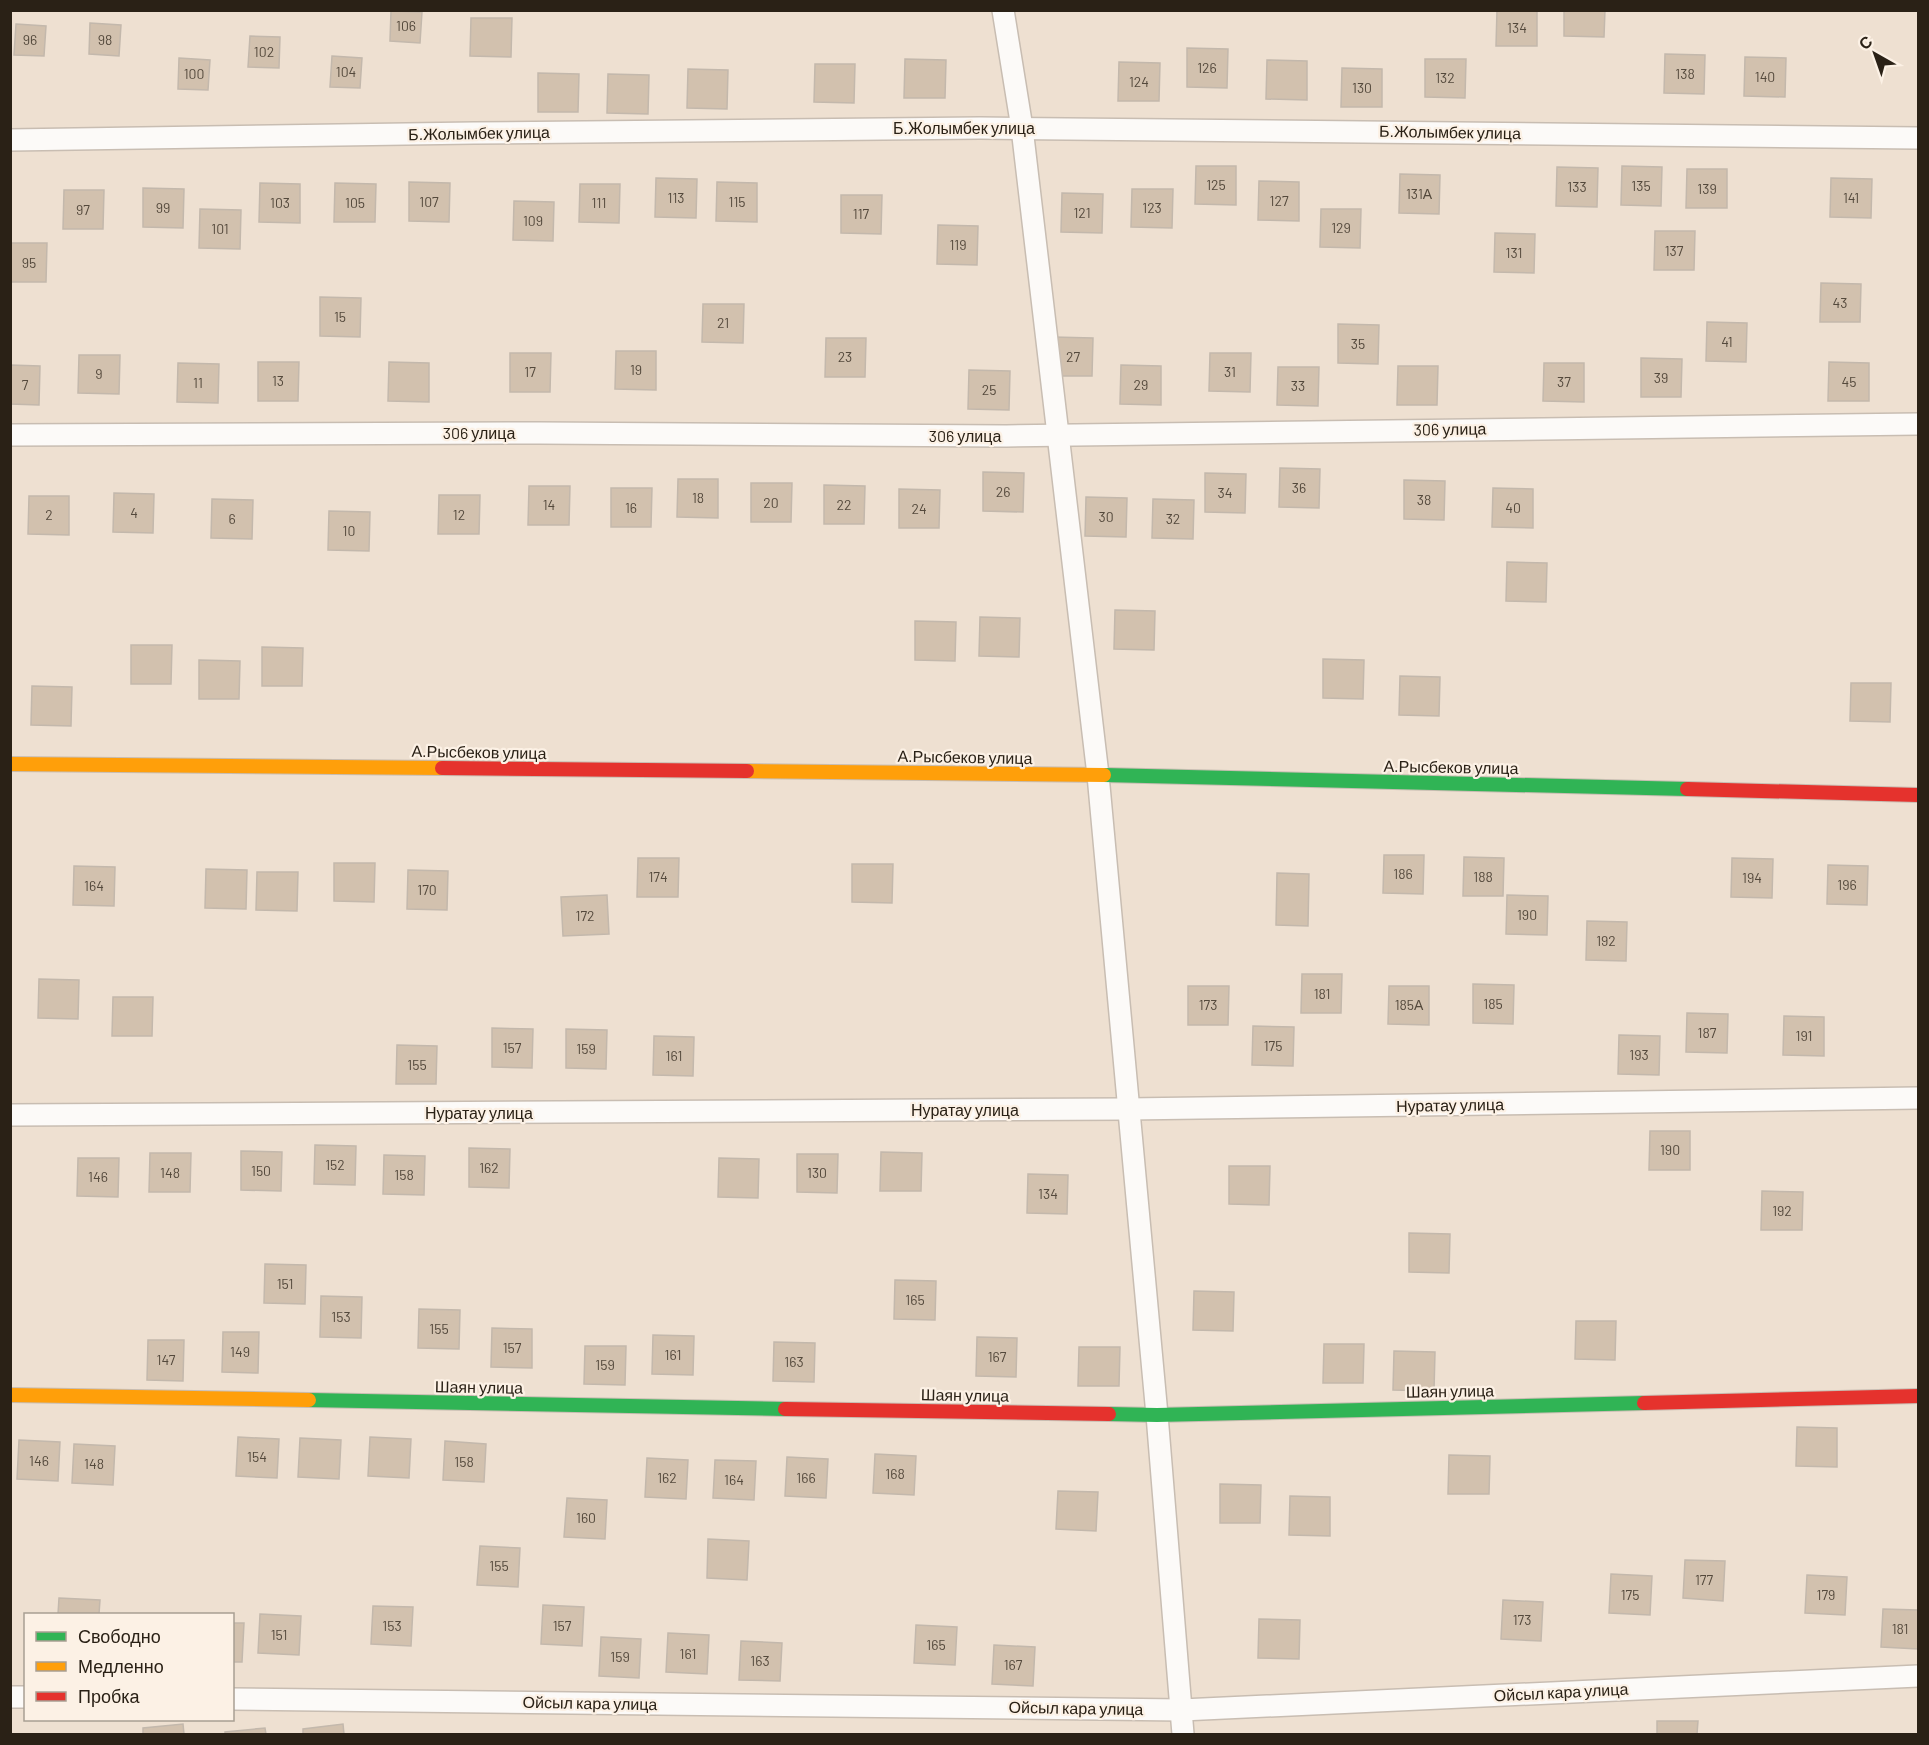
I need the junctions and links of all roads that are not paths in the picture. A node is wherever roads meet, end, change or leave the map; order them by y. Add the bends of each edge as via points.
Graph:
1 (1003, 10) edge
2 (1022, 128) junction
3 (1918, 138) edge
4 (10, 140) edge
5 (1918, 424) edge
6 (10, 435) edge
7 (1056, 435) junction
8 (10, 764) edge
9 (1098, 775) junction
10 (1918, 795) edge
11 (1918, 1098) edge
12 (1128, 1109) junction
13 (10, 1115) edge
14 (10, 1395) edge
15 (1918, 1396) edge
16 (1157, 1415) junction
17 (1918, 1676) edge
18 (234, 1699) edge
19 (1182, 1710) junction
20 (1183, 1734) edge

1 - 2 street
2 - 3 street, Б.Жолымбек улица
2 - 4 street, Б.Жолымбек улица
2 - 7 street
5 - 7 street, 306 улица
6 - 7 street, 306 улица
7 - 9 street
8 - 9 street, А.Рысбеков улица
9 - 10 street, А.Рысбеков улица
9 - 12 street
11 - 12 street, Нуратау улица
12 - 13 street, Нуратау улица
12 - 16 street
14 - 16 street, Шаян улица
15 - 16 street, Шаян улица
16 - 19 street
17 - 19 street, Ойсыл кара улица
18 - 19 street, Ойсыл кара улица
19 - 20 street

